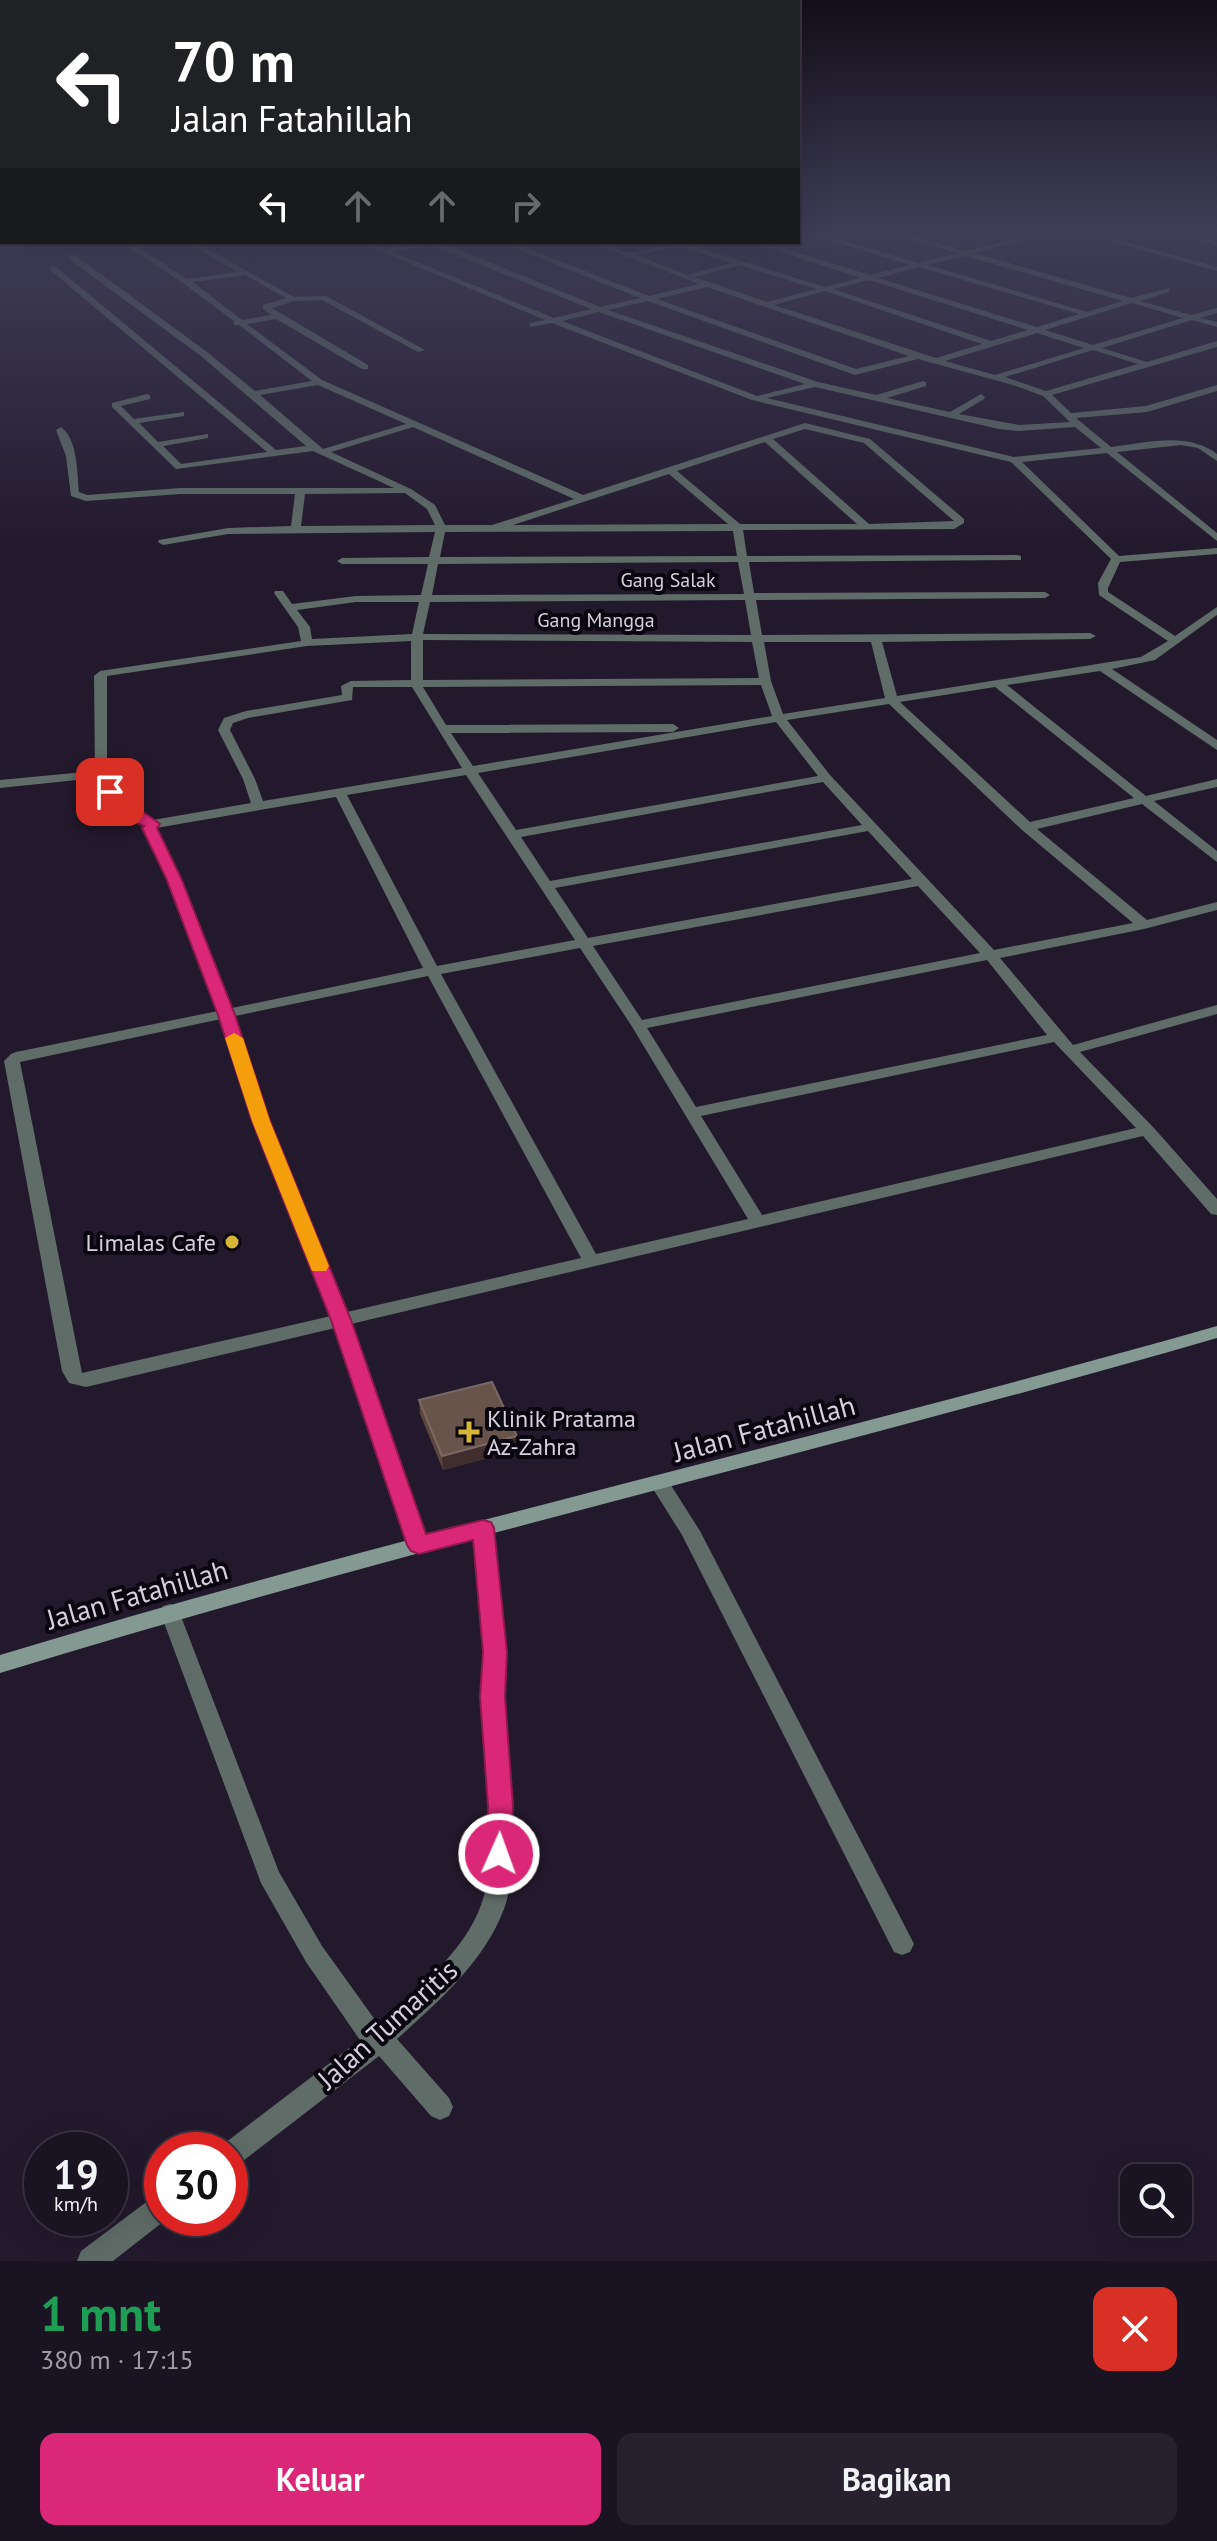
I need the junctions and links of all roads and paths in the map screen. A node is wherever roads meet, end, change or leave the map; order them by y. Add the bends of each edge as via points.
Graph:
1 (138, 339) edge
2 (182, 339) edge
3 (259, 339) edge
4 (316, 339) edge
5 (399, 339) edge
6 (600, 339) edge
7 (683, 339) edge
8 (761, 339) edge
9 (868, 339) edge
10 (974, 339) edge
11 (1008, 339) edge
12 (1067, 339) edge
13 (1121, 339) edge
14 (990, 344) junction
15 (1217, 344) edge
16 (1092, 347) junction
17 (421, 350) dead end
18 (204, 354) junction
19 (191, 356) dead end
20 (918, 356) junction
21 (178, 358) dead end
22 (165, 360) junction
23 (936, 361) junction
24 (1149, 365) junction
25 (365, 367) dead end
26 (855, 372) junction
27 (995, 377) junction
28 (319, 382) junction
29 (814, 384) junction
30 (923, 384) dead end
31 (1217, 388) edge
32 (253, 394) junction
33 (1046, 394) junction
34 (147, 397) dead end
35 (981, 397) dead end
36 (755, 398) junction
37 (876, 398) junction
38 (181, 414) dead end
39 (951, 415) junction
40 (1068, 416) junction
41 (131, 422) junction
42 (414, 424) junction
43 (1077, 424) junction
44 (61, 430) dead end
45 (205, 436) dead end
46 (766, 438) junction
47 (155, 445) junction
48 (1110, 449) junction
49 (318, 450) junction
50 (275, 454) junction
51 (1217, 458) edge
52 (1014, 460) junction
53 (187, 468) junction
54 (670, 470) junction
55 (169, 491) junction
56 (408, 491) junction
57 (300, 493) junction
58 (581, 498) junction
59 (737, 527) junction
60 (866, 527) junction
61 (441, 528) junction
62 (494, 528) junction
63 (296, 529) junction
64 (1217, 538) edge
65 (163, 542) dead end
66 (1217, 551) edge
67 (744, 558) junction
68 (1017, 558) dead end
69 (1116, 559) junction
70 (342, 561) dead end
71 (431, 561) junction
72 (279, 593) dead end
73 (1045, 595) dead end
74 (751, 598) junction
75 (426, 599) junction
76 (292, 607) junction
77 (1217, 610) edge
78 (1217, 620) edge
79 (1200, 622) junction
80 (1090, 636) dead end
81 (417, 637) junction
82 (757, 638) junction
83 (876, 639) junction
84 (1173, 640) junction
85 (307, 643) junction
86 (1102, 667) junction
87 (765, 681) junction
88 (417, 683) junction
89 (997, 683) junction
90 (892, 701) junction
91 (779, 718) junction
92 (442, 729) junction
93 (692, 733) junction
94 (1217, 746) edge
95 (470, 771) junction
96 (101, 774) junction
97 (826, 778) junction
98 (1217, 783) edge
99 (0, 784) edge
100 (340, 793) junction
101 (1146, 801) junction
102 (258, 805) junction
103 (152, 824) junction
104 (870, 827) junction
105 (1027, 827) junction
106 (512, 835) junction
107 (1217, 858) edge
108 (921, 881) junction
109 (545, 886) junction
110 (1217, 906) edge
111 (1144, 925) junction
112 (582, 944) junction
113 (991, 956) junction
114 (432, 971) junction
115 (1217, 1009) edge
116 (227, 1015) junction
117 (638, 1025) junction
118 (1057, 1037) junction
119 (1071, 1050) junction
120 (692, 1113) junction
121 (1147, 1130) junction
122 (1217, 1210) edge
123 (757, 1220) junction
124 (591, 1260) junction
125 (341, 1320) junction
126 (1217, 1332) edge
127 (660, 1484) junction
128 (483, 1528) junction
129 (419, 1545) junction
130 (170, 1612) junction
131 (0, 1664) edge
132 (902, 1944) dead end
133 (377, 2038) junction
134 (440, 2107) dead end
135 (248, 2142) edge
136 (144, 2220) edge
137 (91, 2261) edge

1 - 22 street
2 - 18 street
3 - 28 street
4 - 25 street
5 - 17 street
6 - 36 street
7 - 29 street
8 - 26 street
9 - 20 street
10 - 14 street
11 - 14 street
12 - 16 street
13 - 16 street
14 - 23 street
15 - 24 street
16 - 24 street
16 - 27 street
18 - 19 street
18 - 32 street
20 - 23 street
20 - 26 street
21 - 22 street
22 - 50 street
23 - 27 street
24 - 33 street
26 - 29 street
27 - 33 street
28 - 32 street
28 - 42 street
29 - 36 street
29 - 37 street
30 - 37 street
31 - 40 street via 1147,409
32 - 49 street
33 - 40 street
34 - 41 street via 115,403
35 - 39 street
36 - 52 street
37 - 39 street
38 - 41 street
39 - 43 street via 1019,428
40 - 43 street
41 - 47 street
42 - 49 street
42 - 58 street
43 - 48 street
44 - 55 street via 71,456 74,494 86,498
45 - 47 street
46 - 54 street
46 - 60 street
46 - 60 street via 805,426 861,438 960,521 954,526
47 - 53 street
48 - 51 street via 1193,442
48 - 52 street
48 - 64 street
49 - 50 street
49 - 56 street
50 - 53 street
52 - 69 street
53 - 55 street via 191,479
54 - 58 street
54 - 59 street
55 - 57 street
56 - 57 street
56 - 61 street via 424,500
57 - 63 street
58 - 62 street
59 - 60 street
59 - 62 street
59 - 67 street
61 - 62 street
61 - 63 street
61 - 71 street
63 - 65 street via 228,531
66 - 69 street
67 - 68 street
67 - 71 street
67 - 74 street
69 - 84 street via 1106,573 1103,593
70 - 71 street
71 - 75 street
72 - 76 street
73 - 74 street, Gang Salak
74 - 75 street, Gang Salak
74 - 82 street
75 - 76 street, Gang Salak via 341,599
75 - 81 street
76 - 85 street
77 - 79 street
78 - 79 street
79 - 84 street
80 - 83 street, Gang Mangga
81 - 82 street, Gang Mangga
81 - 85 street, Gang Mangga
81 - 88 street
82 - 83 street, Gang Mangga
82 - 87 street
83 - 90 street
84 - 86 street via 1150,659
85 - 96 street, Gang Mangga via 104,673
86 - 89 street
86 - 94 street
87 - 88 street
87 - 91 street
88 - 92 street
88 - 102 street via 351,684 348,698 228,721 224,730
89 - 90 street
89 - 101 street
90 - 91 street
90 - 105 street
91 - 93 street
91 - 97 street
92 - 93 street via 672,728
92 - 95 street
93 - 95 street
95 - 100 street
95 - 106 street
96 - 99 street
96 - 103 street via 110,792
97 - 104 street
97 - 106 street
98 - 101 street
100 - 102 street
100 - 114 street
101 - 105 street
101 - 107 street
102 - 103 street
103 - 116 street via 149,828
104 - 108 street
104 - 109 street
105 - 111 street
106 - 109 street
108 - 112 street
108 - 113 street
109 - 112 street
110 - 111 street
111 - 113 street
112 - 114 street
112 - 117 street
113 - 117 street
113 - 118 street
114 - 116 street
114 - 124 street
115 - 119 street
116 - 125 street via 261,1121
116 - 125 street via 12,1061 71,1371 86,1380
117 - 120 street
118 - 119 street
118 - 120 street
119 - 121 street
120 - 123 street
121 - 122 street
121 - 123 street
123 - 124 street
124 - 125 street
125 - 129 street
126 - 127 street, Jalan Fatahillah
127 - 128 street, Jalan Fatahillah
127 - 132 street via 690,1531
128 - 129 street, Jalan Fatahillah
128 - 133 street, Jalan Tumaritis via 495,1652 500,1806 492,1909 477,1939 428,1995
129 - 130 street, Jalan Fatahillah
130 - 131 street, Jalan Fatahillah
130 - 133 street via 269,1876 314,1954
133 - 134 street
133 - 135 street, Jalan Tumaritis
136 - 137 street

